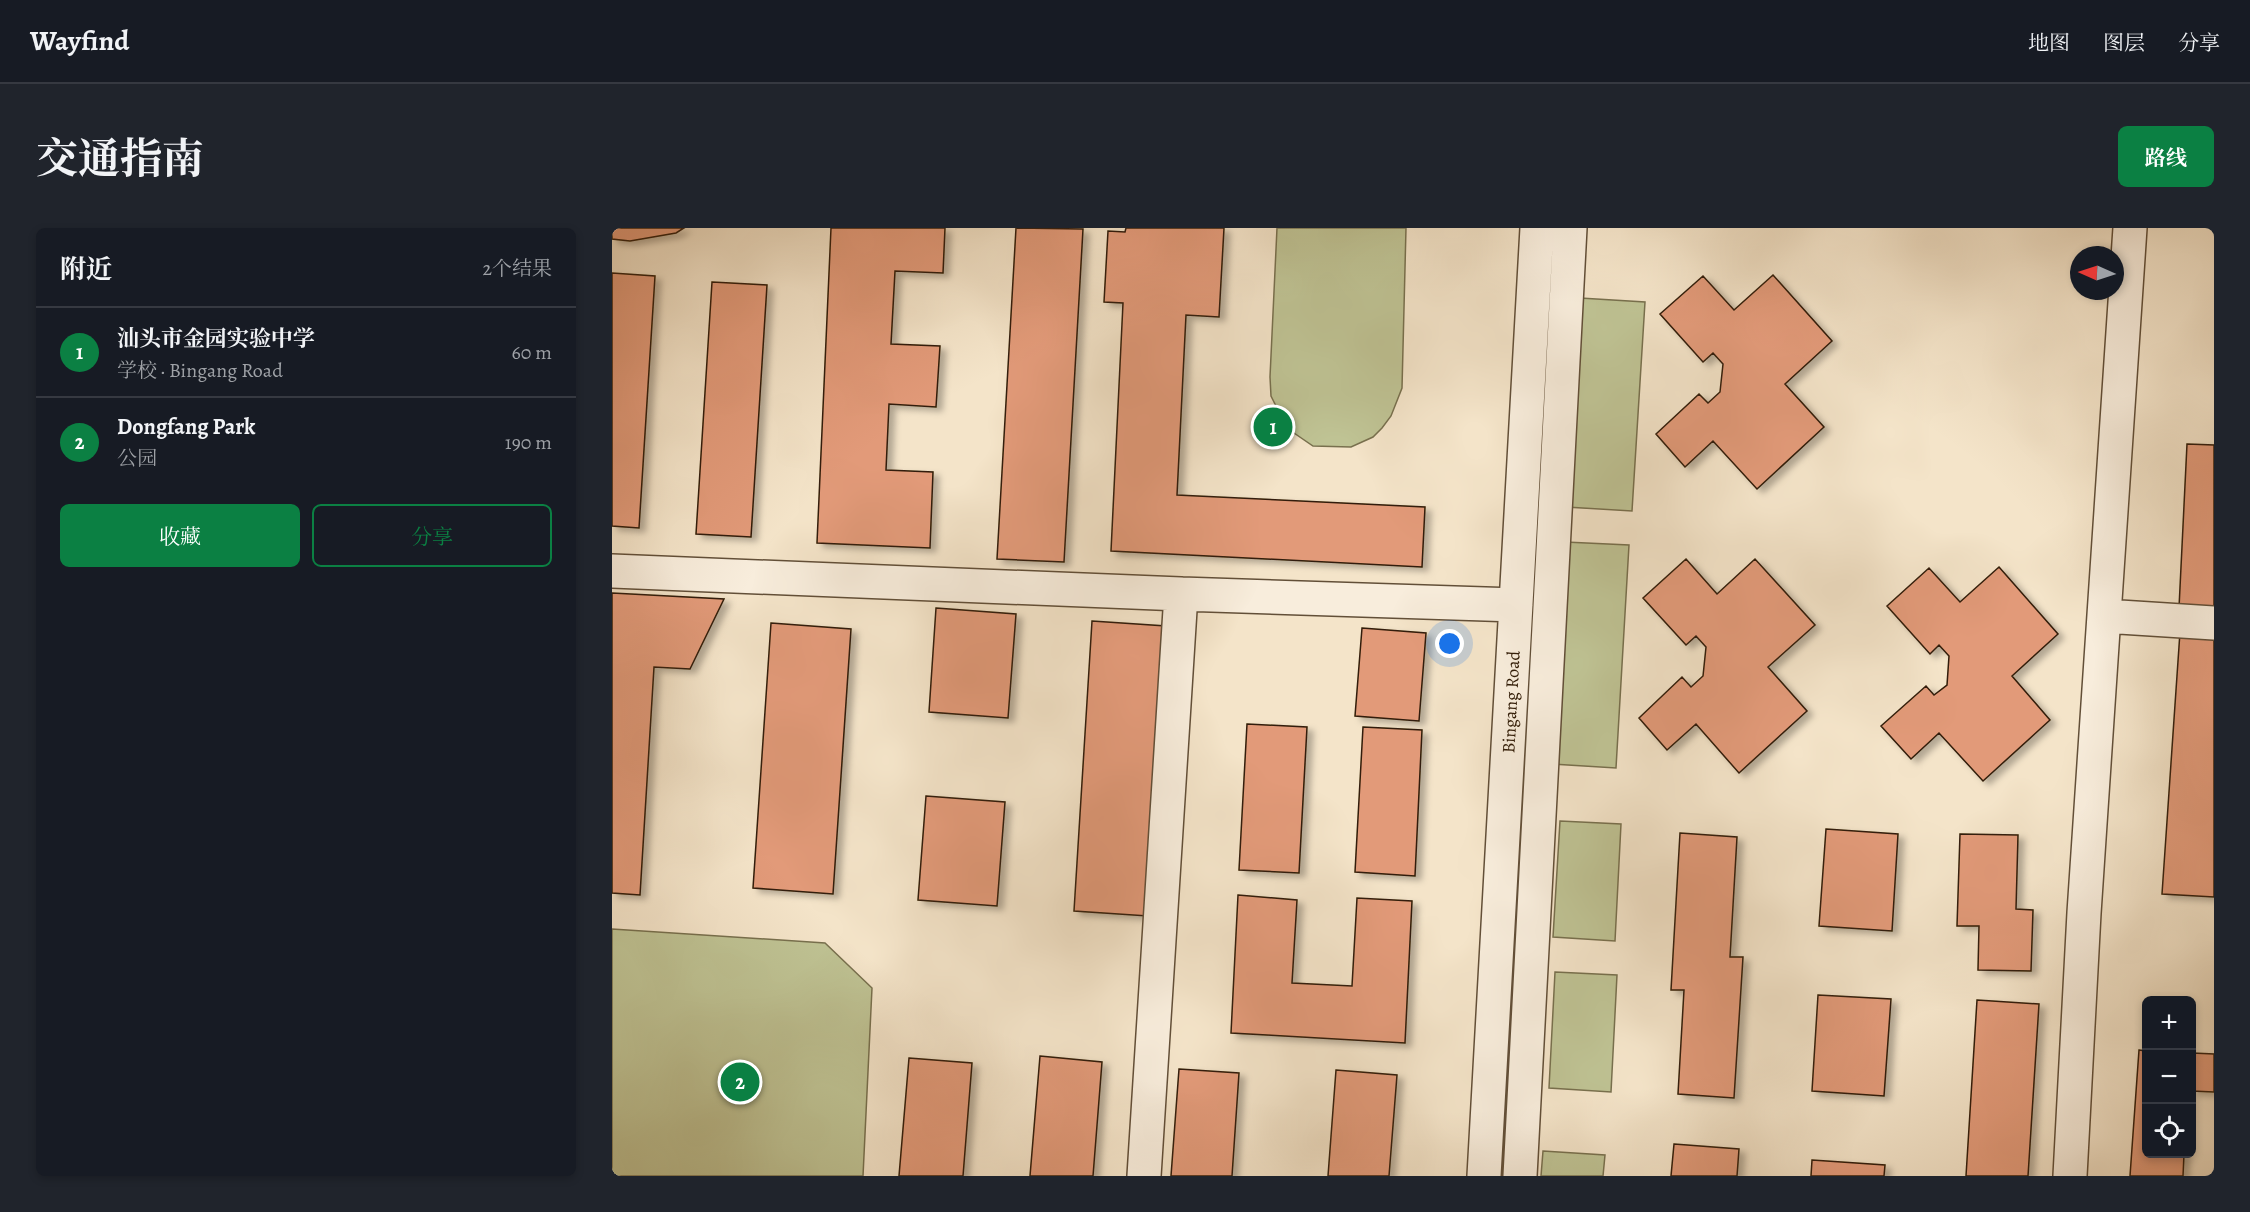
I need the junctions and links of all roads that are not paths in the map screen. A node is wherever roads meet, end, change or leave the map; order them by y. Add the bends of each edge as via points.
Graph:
1 (1537, 228) edge
2 (1569, 228) edge
3 (2130, 228) edge
4 (612, 571) edge
5 (1181, 594) junction
6 (1516, 605) junction
7 (2104, 616) junction
8 (2214, 623) edge
9 (1144, 1176) edge
10 (1484, 1176) edge
11 (1520, 1176) edge
12 (2070, 1176) edge

1 - 6 street, Bingang Road
2 - 11 street, Bingang Road
3 - 7 street
4 - 5 street
5 - 6 street
5 - 9 street
6 - 10 street, Bingang Road
7 - 8 street
7 - 12 street

